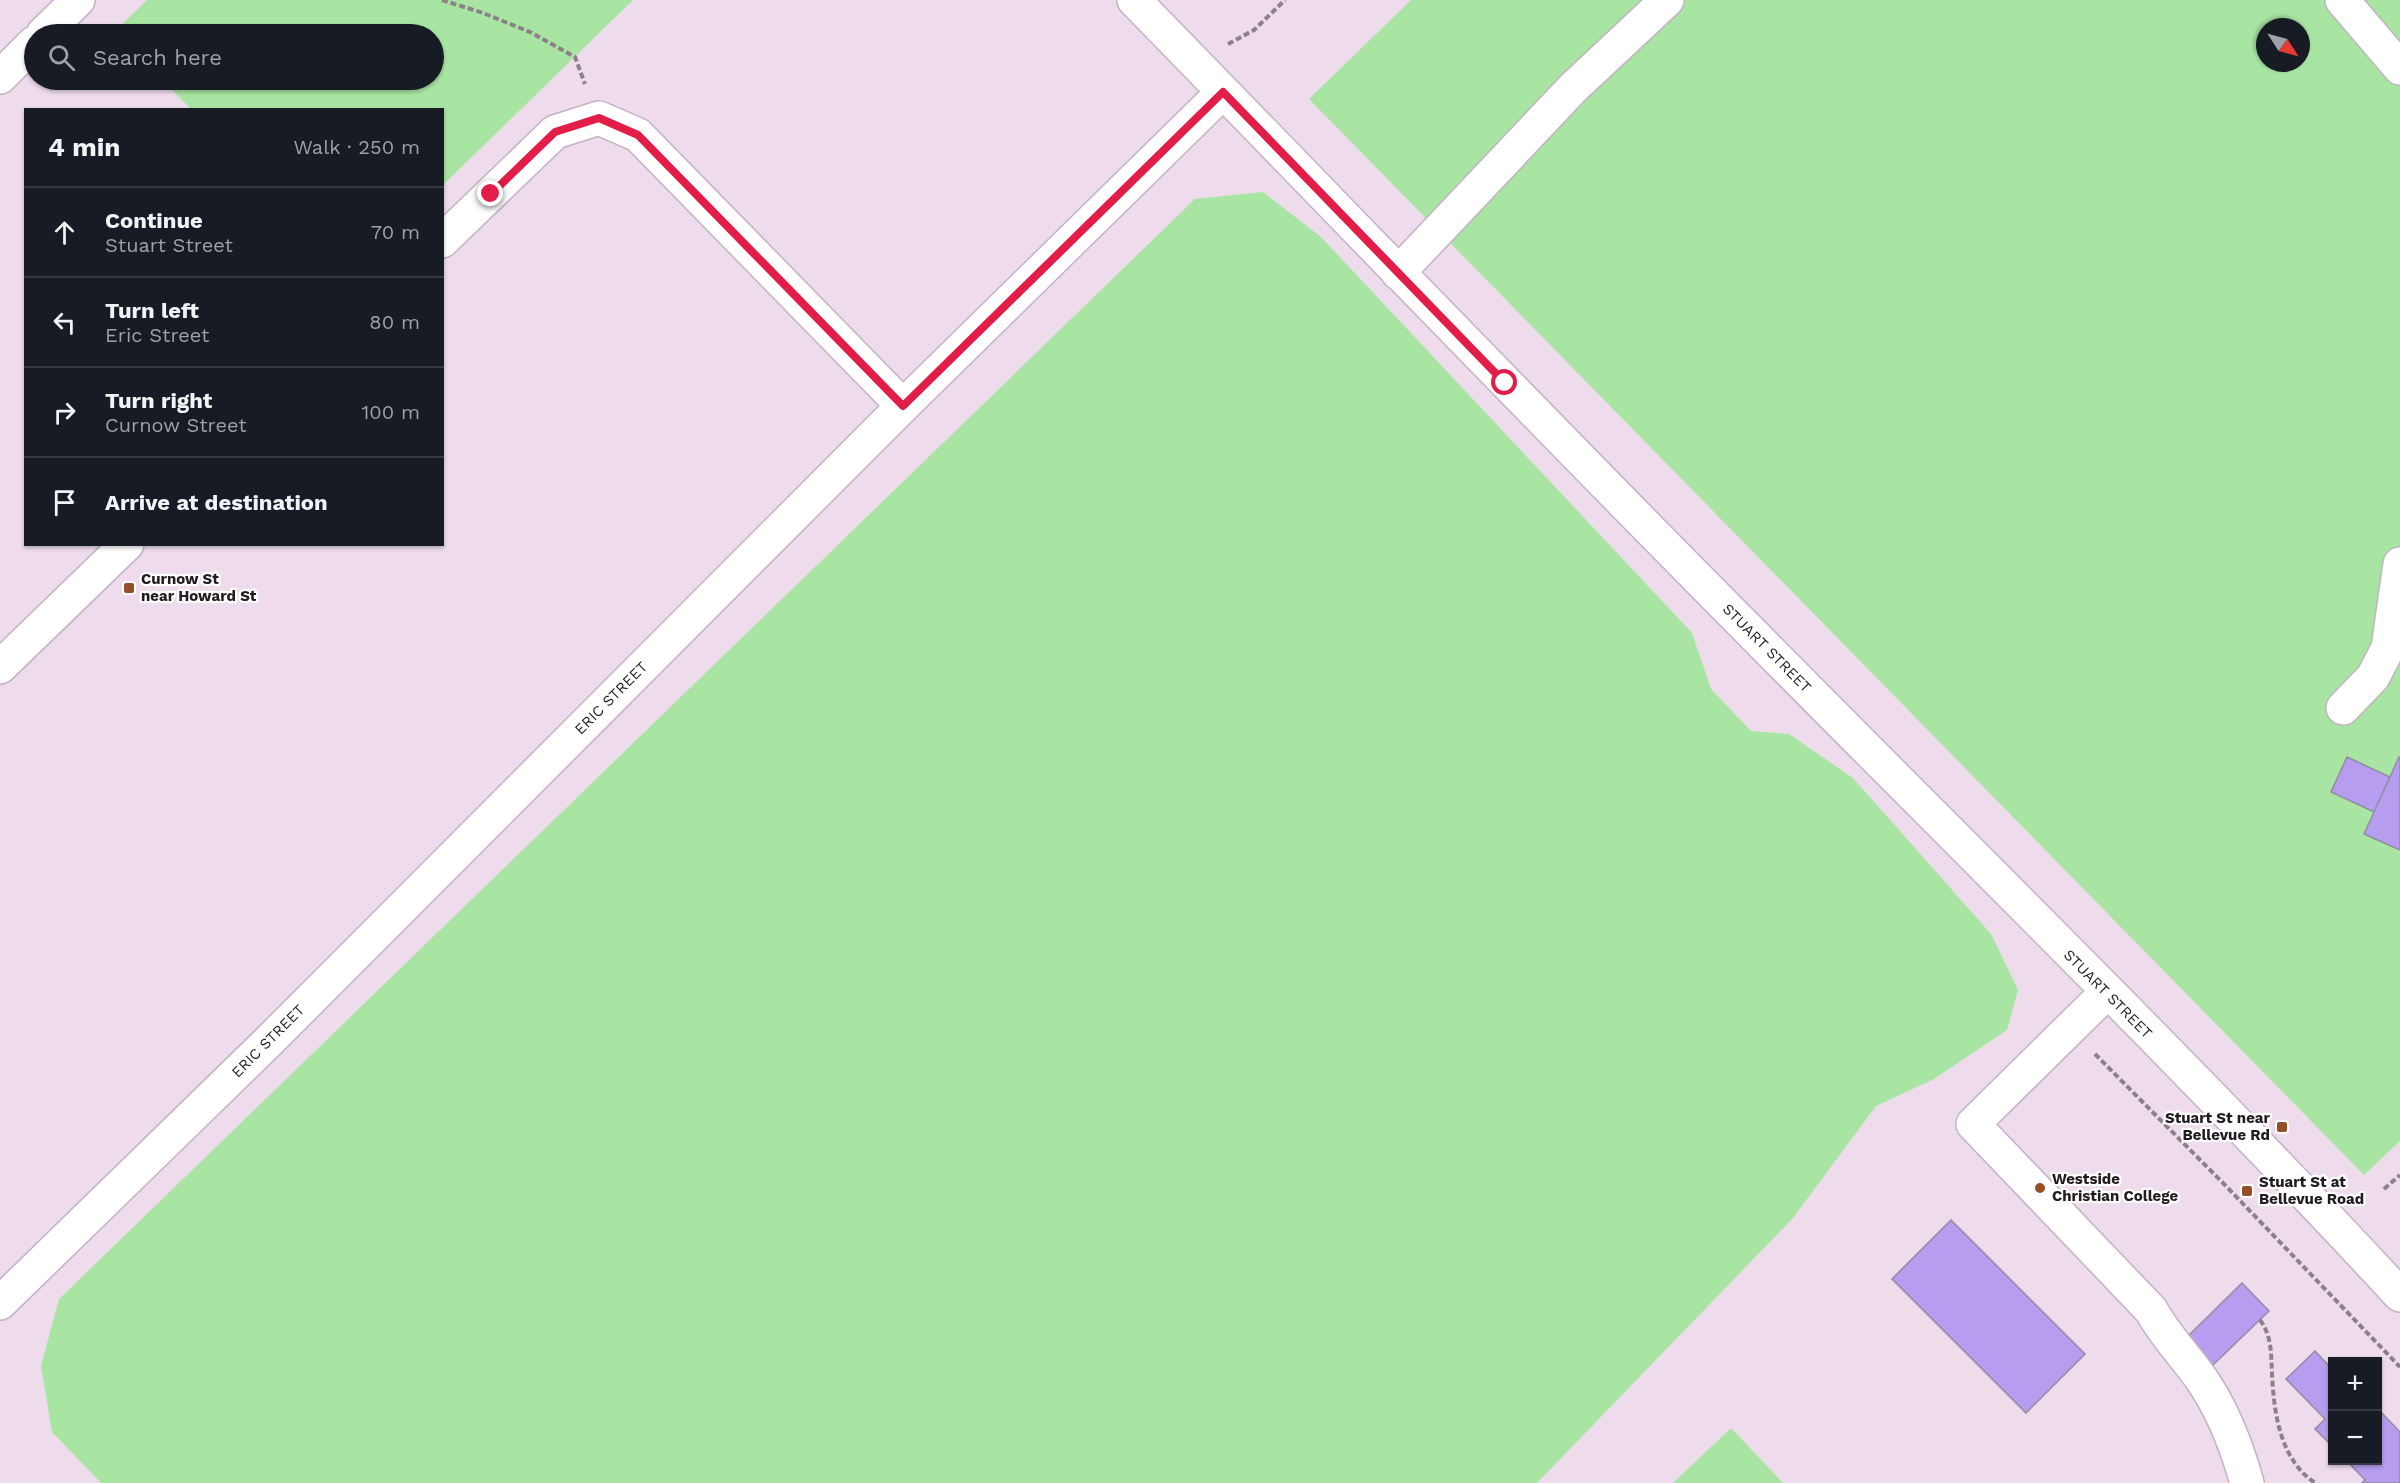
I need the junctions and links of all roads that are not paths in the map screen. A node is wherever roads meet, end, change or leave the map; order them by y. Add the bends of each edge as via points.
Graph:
1 (78, 0) edge
2 (1134, 0) edge
3 (1667, 0) edge
4 (2342, 0) edge
5 (53, 24) edge
6 (24, 53) edge
7 (2400, 68) edge
8 (0, 76) edge
9 (1223, 92) junction
10 (444, 239) edge
11 (1398, 273) junction
12 (903, 406) junction
13 (125, 546) edge
14 (2400, 564) edge
15 (0, 667) edge
16 (2343, 708) dead end
17 (2107, 992) junction
18 (2400, 1295) edge
19 (0, 1303) edge
20 (2247, 1483) edge

1 - 5 street
2 - 9 street, STUART STREET
3 - 11 street via 1573,88
4 - 7 street
6 - 8 street
9 - 11 street, STUART STREET
9 - 12 street, ERIC STREET
10 - 12 street via 555,132 599,118 638,135
11 - 17 street, STUART STREET
12 - 19 street, ERIC STREET via 268,1042
13 - 15 street
14 - 16 street via 2388,648 2373,677
17 - 18 street, STUART STREET
17 - 20 street via 1973,1124 2151,1310 2165,1336 2201,1378 2215,1403

